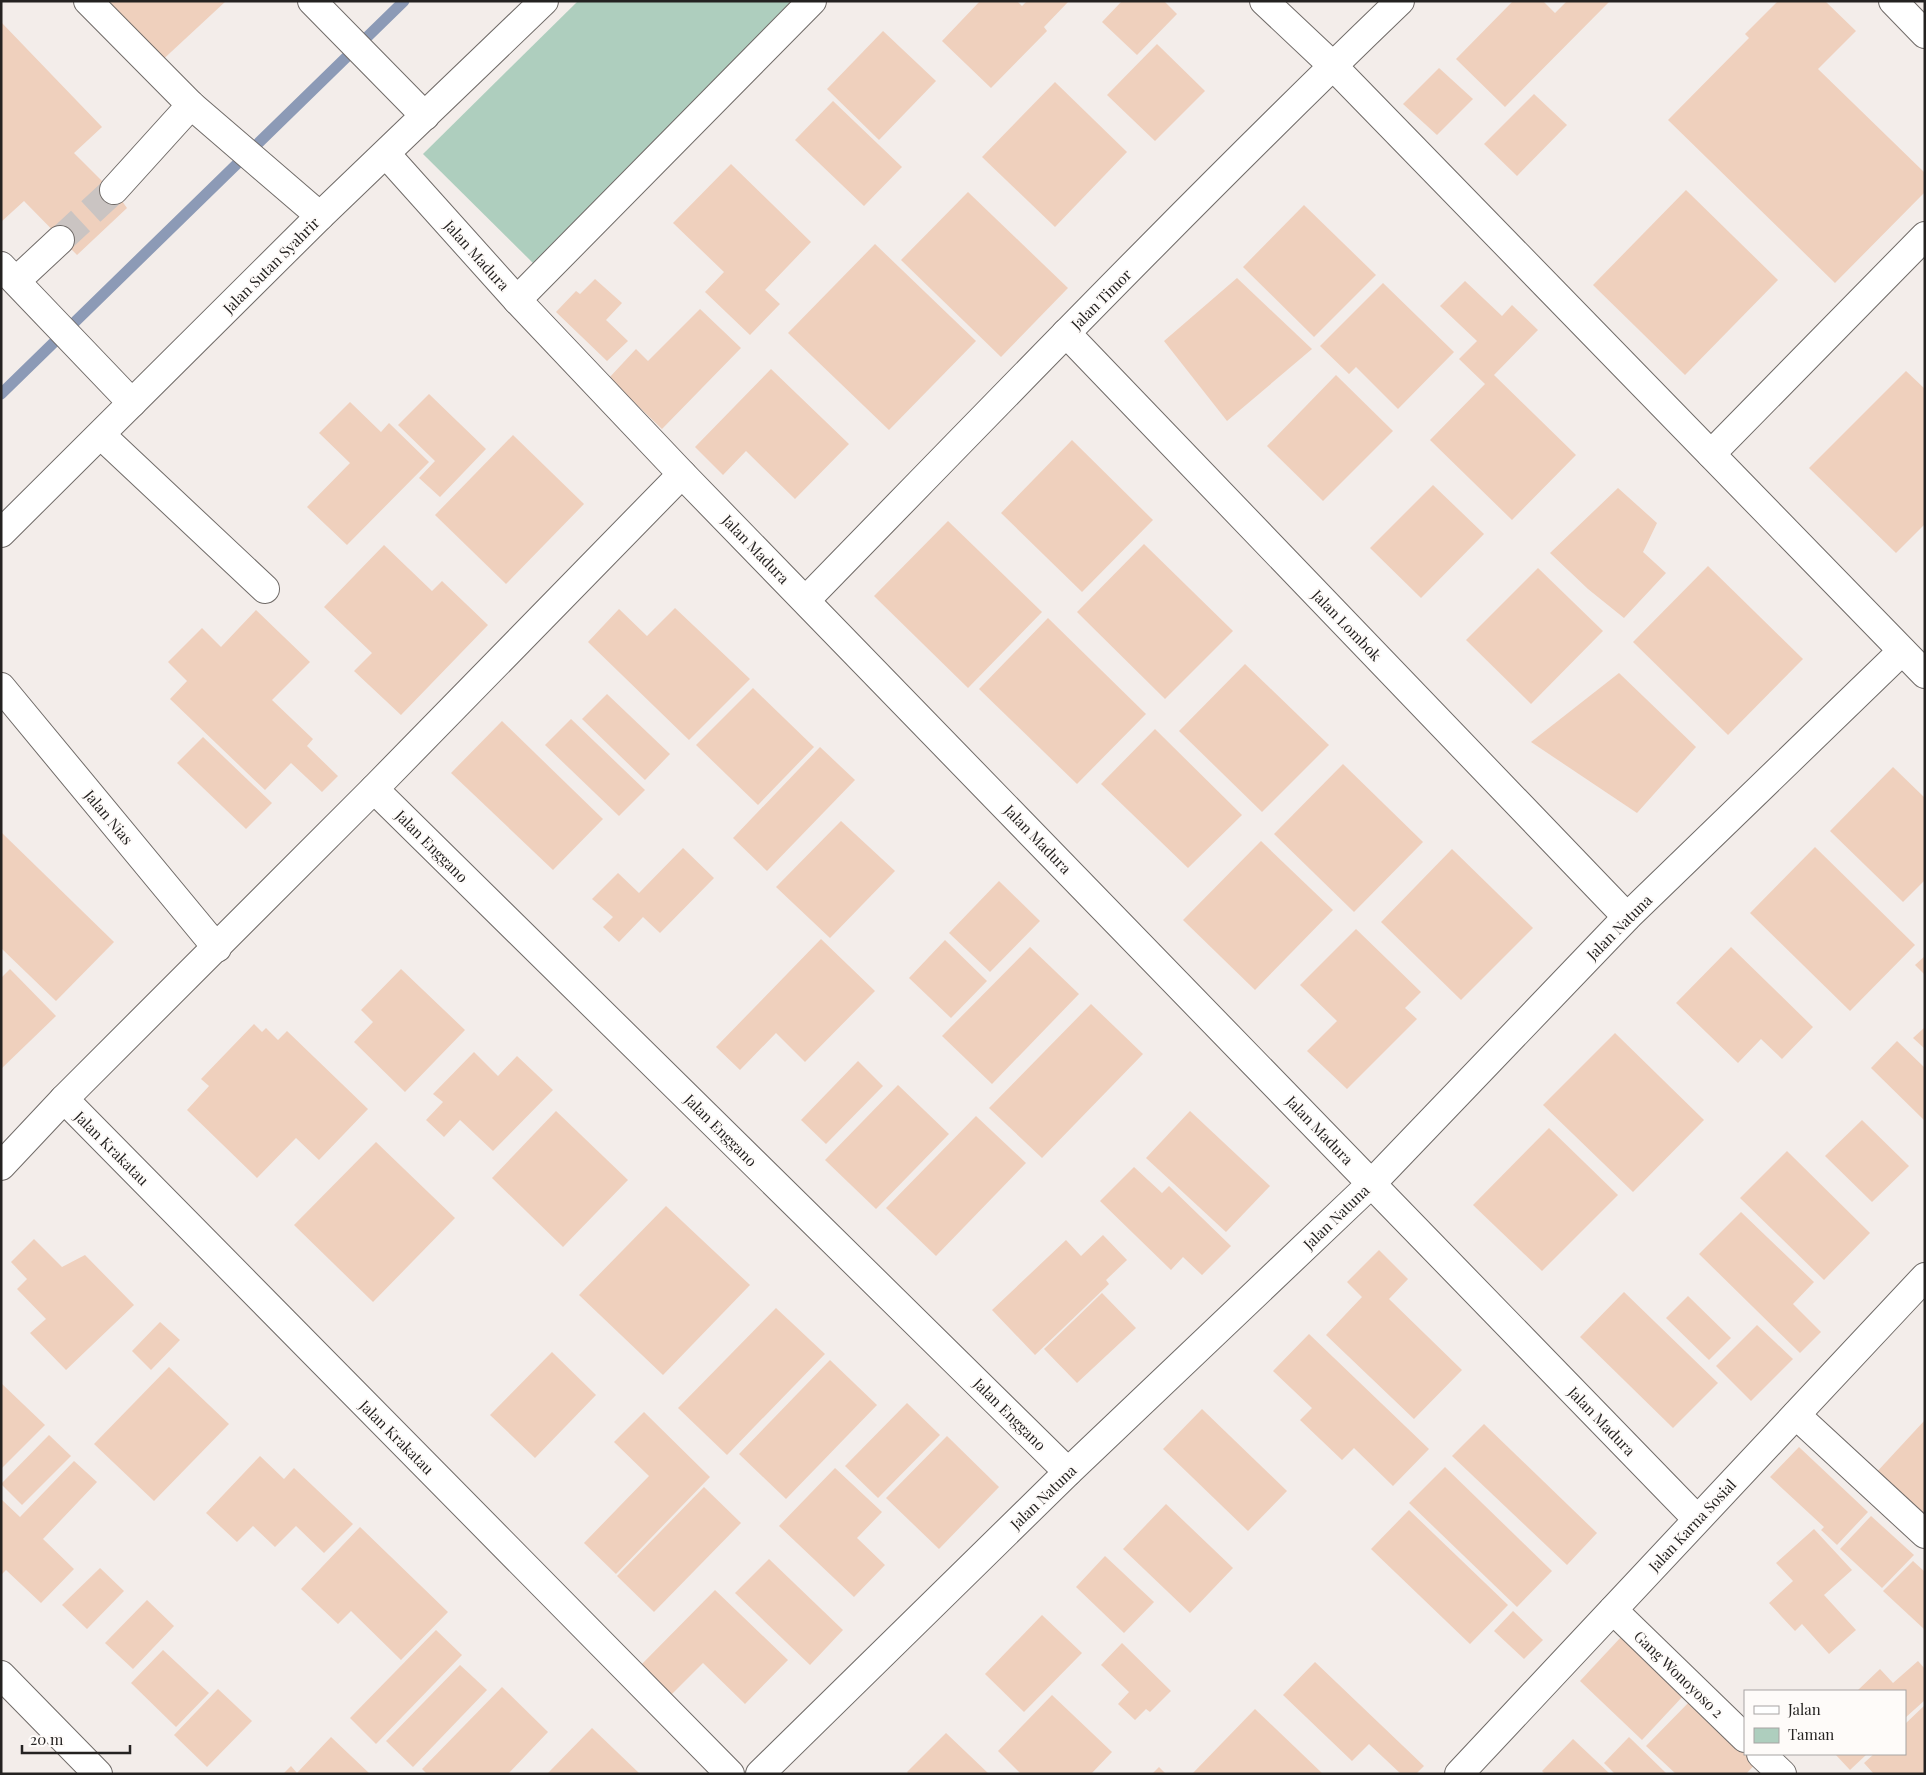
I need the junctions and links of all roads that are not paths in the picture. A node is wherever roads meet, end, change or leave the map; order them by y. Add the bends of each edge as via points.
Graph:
1 (88, 1) edge
2 (312, 1) edge
3 (544, 1) edge
4 (812, 1) edge
5 (1264, 1) edge
6 (1400, 1) edge
7 (1893, 1) edge
8 (1925, 34) edge
9 (1333, 66) junction
10 (191, 105) junction
11 (425, 116) junction
12 (386, 154) junction
13 (114, 190) tunnel mouth
14 (320, 216) junction
15 (1925, 236) edge
16 (60, 240) tunnel mouth
17 (9, 273) edge
18 (518, 300) junction
19 (1066, 334) junction
20 (132, 403) junction
21 (101, 434) junction
22 (1710, 454) junction
23 (682, 474) junction
24 (1, 533) edge
25 (265, 589) dead end
26 (806, 600) junction
27 (1902, 651) junction
28 (1925, 674) edge
29 (1, 687) edge
30 (374, 789) junction
31 (1627, 918) junction
32 (217, 948) junction
33 (64, 1100) junction
34 (1, 1166) edge
35 (1372, 1183) junction
36 (1925, 1277) edge
37 (1796, 1414) junction
38 (1068, 1472) junction
39 (1697, 1518) junction
40 (1925, 1534) edge
41 (1613, 1610) junction
42 (1, 1675) edge
43 (1744, 1737) edge
44 (1762, 1755) edge
45 (98, 1774) edge
46 (730, 1774) edge
47 (760, 1774) edge
48 (1459, 1774) edge
49 (1782, 1774) edge

1 - 10 street
2 - 11 street
3 - 11 street, Jalan Sutan Syahrir
4 - 18 street
5 - 9 street
6 - 9 street, Jalan Timor
7 - 8 street
9 - 19 street, Jalan Timor
9 - 22 street
10 - 13 street
10 - 14 street
11 - 12 street, Jalan Sutan Syahrir
12 - 14 street, Jalan Sutan Syahrir
12 - 18 street, Jalan Madura
14 - 20 street, Jalan Sutan Syahrir
15 - 22 street
16 - 17 street
17 - 20 street
18 - 23 street, Jalan Madura
19 - 26 street, Jalan Timor
19 - 31 street, Jalan Lombok
20 - 21 street, Jalan Sutan Syahrir
21 - 24 street, Jalan Sutan Syahrir
21 - 25 street
22 - 27 street
23 - 26 street, Jalan Madura
23 - 30 street
26 - 35 street, Jalan Madura
27 - 28 street
27 - 31 street, Jalan Natuna
29 - 32 street, Jalan Nias
30 - 32 street
30 - 38 street, Jalan Enggano
31 - 35 street, Jalan Natuna
32 - 33 street
33 - 34 street
33 - 46 street, Jalan Krakatau
35 - 38 street, Jalan Natuna
35 - 39 street, Jalan Madura
36 - 37 street, Jalan Karna Sosial
37 - 39 street, Jalan Karna Sosial
37 - 40 street
38 - 47 street, Jalan Natuna
39 - 41 street, Jalan Karna Sosial
41 - 43 street, Gang Wonoyoso 2
41 - 48 street, Jalan Karna Sosial
42 - 45 street
44 - 49 street

